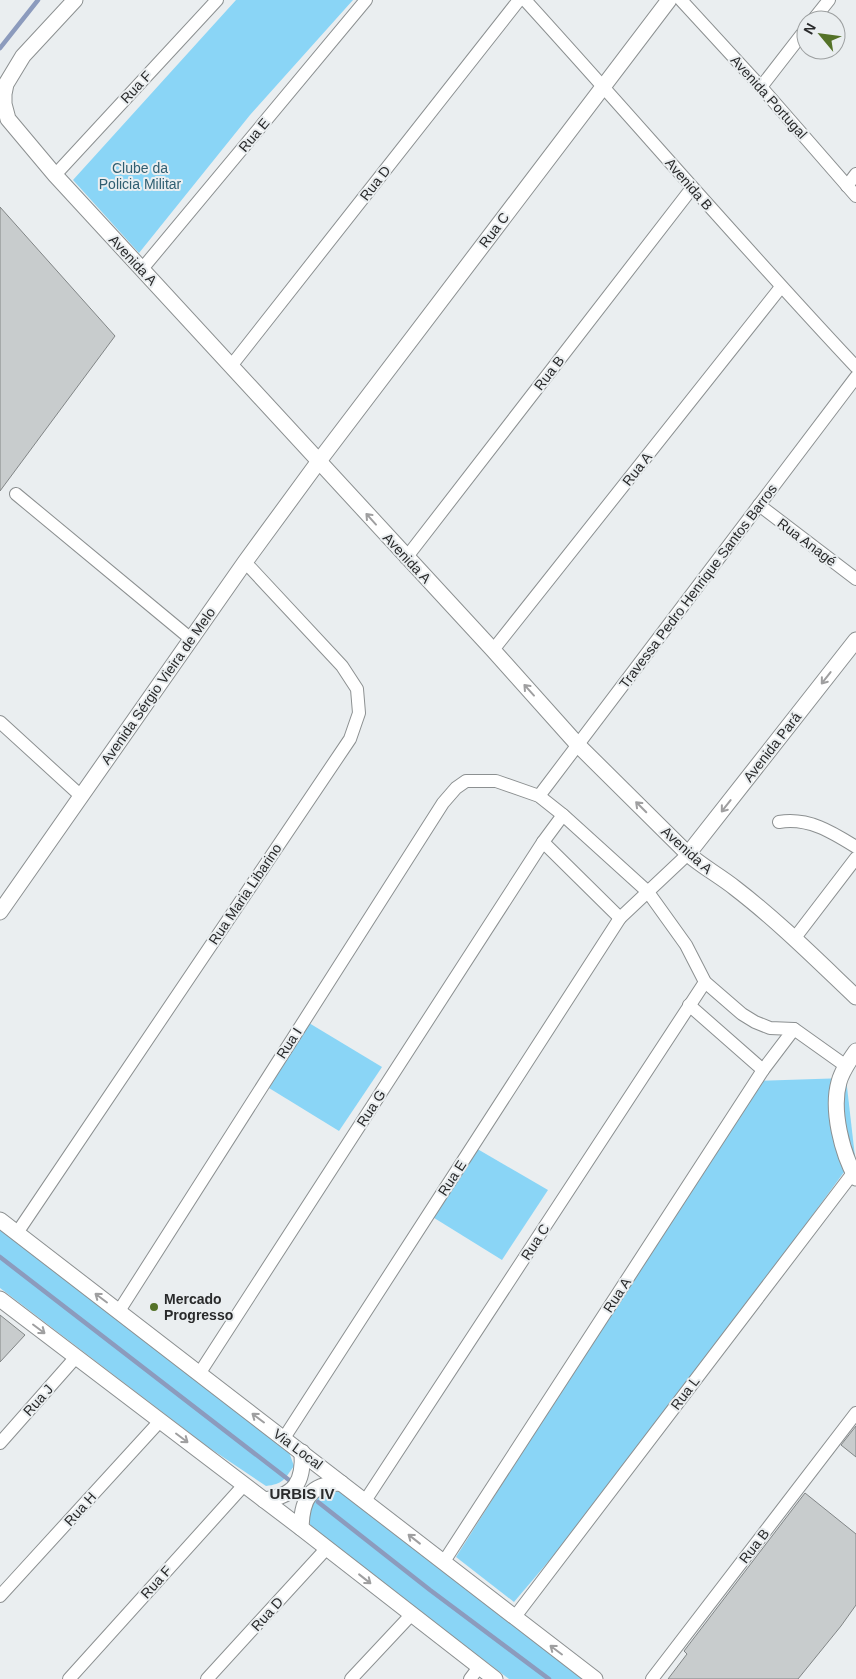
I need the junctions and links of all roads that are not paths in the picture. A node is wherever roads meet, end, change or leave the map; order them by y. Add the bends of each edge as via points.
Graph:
1 (75, 0) edge
2 (217, 0) edge
3 (366, 0) edge
4 (519, 0) edge
5 (524, 0) edge
6 (669, 0) edge
7 (681, 0) edge
8 (796, 42) edge
9 (603, 86) junction
10 (761, 87) junction
11 (856, 174) edge
12 (55, 175) junction
13 (847, 186) junction
14 (692, 188) junction
15 (856, 196) edge
16 (142, 269) junction
17 (781, 287) junction
18 (231, 366) junction
19 (856, 367) edge
20 (856, 376) edge
21 (319, 461) junction
22 (16, 494) dead end
23 (759, 505) junction
24 (406, 558) junction
25 (245, 562) junction
26 (856, 579) edge
27 (191, 639) junction
28 (856, 640) edge
29 (493, 650) junction
30 (0, 722) edge
31 (578, 745) junction
32 (80, 796) junction
33 (539, 796) junction
34 (563, 815) junction
35 (779, 822) dead end
36 (543, 842) junction
37 (856, 846) edge
38 (688, 854) junction
39 (856, 858) edge
40 (648, 892) junction
41 (0, 912) edge
42 (620, 918) junction
43 (794, 939) junction
44 (705, 982) junction
45 (856, 997) edge
46 (689, 1005) junction
47 (794, 1029) junction
48 (856, 1051) edge
49 (846, 1066) junction
50 (764, 1070) junction
51 (855, 1175) edge
52 (0, 1220) edge
53 (17, 1233) junction
54 (0, 1299) edge
55 (119, 1311) junction
56 (76, 1358) junction
57 (199, 1374) junction
58 (856, 1413) edge
59 (160, 1421) junction
60 (284, 1438) junction
61 (0, 1443) edge
62 (302, 1452) junction
63 (341, 1482) junction
64 (244, 1485) junction
65 (264, 1500) junction
66 (365, 1501) junction
67 (301, 1528) junction
68 (326, 1549) junction
69 (443, 1563) junction
70 (0, 1596) edge
71 (411, 1615) junction
72 (514, 1618) junction
73 (474, 1673) edge
74 (69, 1679) edge
75 (207, 1679) edge
76 (351, 1679) edge
77 (495, 1679) edge
78 (595, 1679) edge
79 (652, 1679) edge

1 - 12 street, Avenida A via 23,56 6,84 4,104 8,118
2 - 12 street, Rua F
3 - 16 street, Rua E
4 - 18 street, Rua D
5 - 9 street, Avenida B
6 - 9 street, Rua C
7 - 10 street, Avenida Portugal
8 - 10 street
9 - 14 street, Avenida B
9 - 21 street, Rua C
10 - 13 street, Avenida Portugal
11 - 13 street
12 - 16 street, Avenida A
13 - 15 street, Avenida Portugal
14 - 17 street, Avenida B
14 - 24 street, Rua B
16 - 18 street, Avenida A
17 - 19 street, Avenida B
17 - 29 street, Rua A
18 - 21 street, Avenida A
20 - 23 street, Travessa Pedro Henrique Santos Barros
24 -> 21 street, Avenida A
21 - 25 street, Avenida Sérgio Vieira de Melo
22 - 27 street
23 - 26 street, Rua Anagé
23 - 31 street, Travessa Pedro Henrique Santos Barros
24 - 29 street, Avenida A
25 - 27 street, Avenida Sérgio Vieira de Melo
25 - 53 street, Rua Maria Libarino via 342,666 357,689 359,714 350,739
27 - 32 street, Avenida Sérgio Vieira de Melo
28 -> 38 street, Avenida Pará
31 -> 29 street, Avenida A
30 - 32 street
31 - 33 street, Travessa Pedro Henrique Santos Barros
38 -> 31 street, Avenida A
32 - 41 street, Avenida Sérgio Vieira de Melo
33 - 34 street
33 - 55 street, Rua I via 496,781 466,781 443,803
34 - 36 street, Rua G
34 - 40 street
35 - 37 street via 803,821
36 - 42 street
36 - 57 street, Rua G
38 - 40 street, Rua E
38 - 43 street, Avenida A via 735,888
39 - 43 street
40 - 42 street, Rua E
40 - 44 street via 686,945
42 - 60 street, Rua E
43 - 45 street, Avenida A
44 - 46 street, Rua C
44 - 47 street via 755,1022 770,1028
46 - 50 street
46 - 66 street, Rua C
47 - 49 street
47 - 50 street, Rua A
48 - 49 street
49 - 51 street via 838,1084 838,1125 843,1148
50 - 69 street, Rua A
51 - 72 street, Rua L
52 - 53 street, Via Local
55 -> 53 street, Via Local
54 -> 56 street
55 - 57 street, Via Local
56 - 59 street
56 - 61 street, Rua J
60 -> 57 street, Via Local
58 - 79 street, Rua B
59 -> 64 street
59 - 70 street, Rua H
60 - 62 street, Via Local
62 - 63 street, Via Local
62 - 65 street via 302,1471 293,1489 286,1495
63 - 66 street, Via Local
63 - 67 street via 319,1486 311,1492 303,1508
64 - 65 street
64 - 74 street, Rua F
65 - 67 street
69 -> 66 street, Via Local
67 - 68 street
68 -> 71 street
68 - 75 street, Rua D
69 - 72 street, Via Local
71 - 73 street
71 - 76 street
78 -> 72 street, Via Local
73 - 77 street

